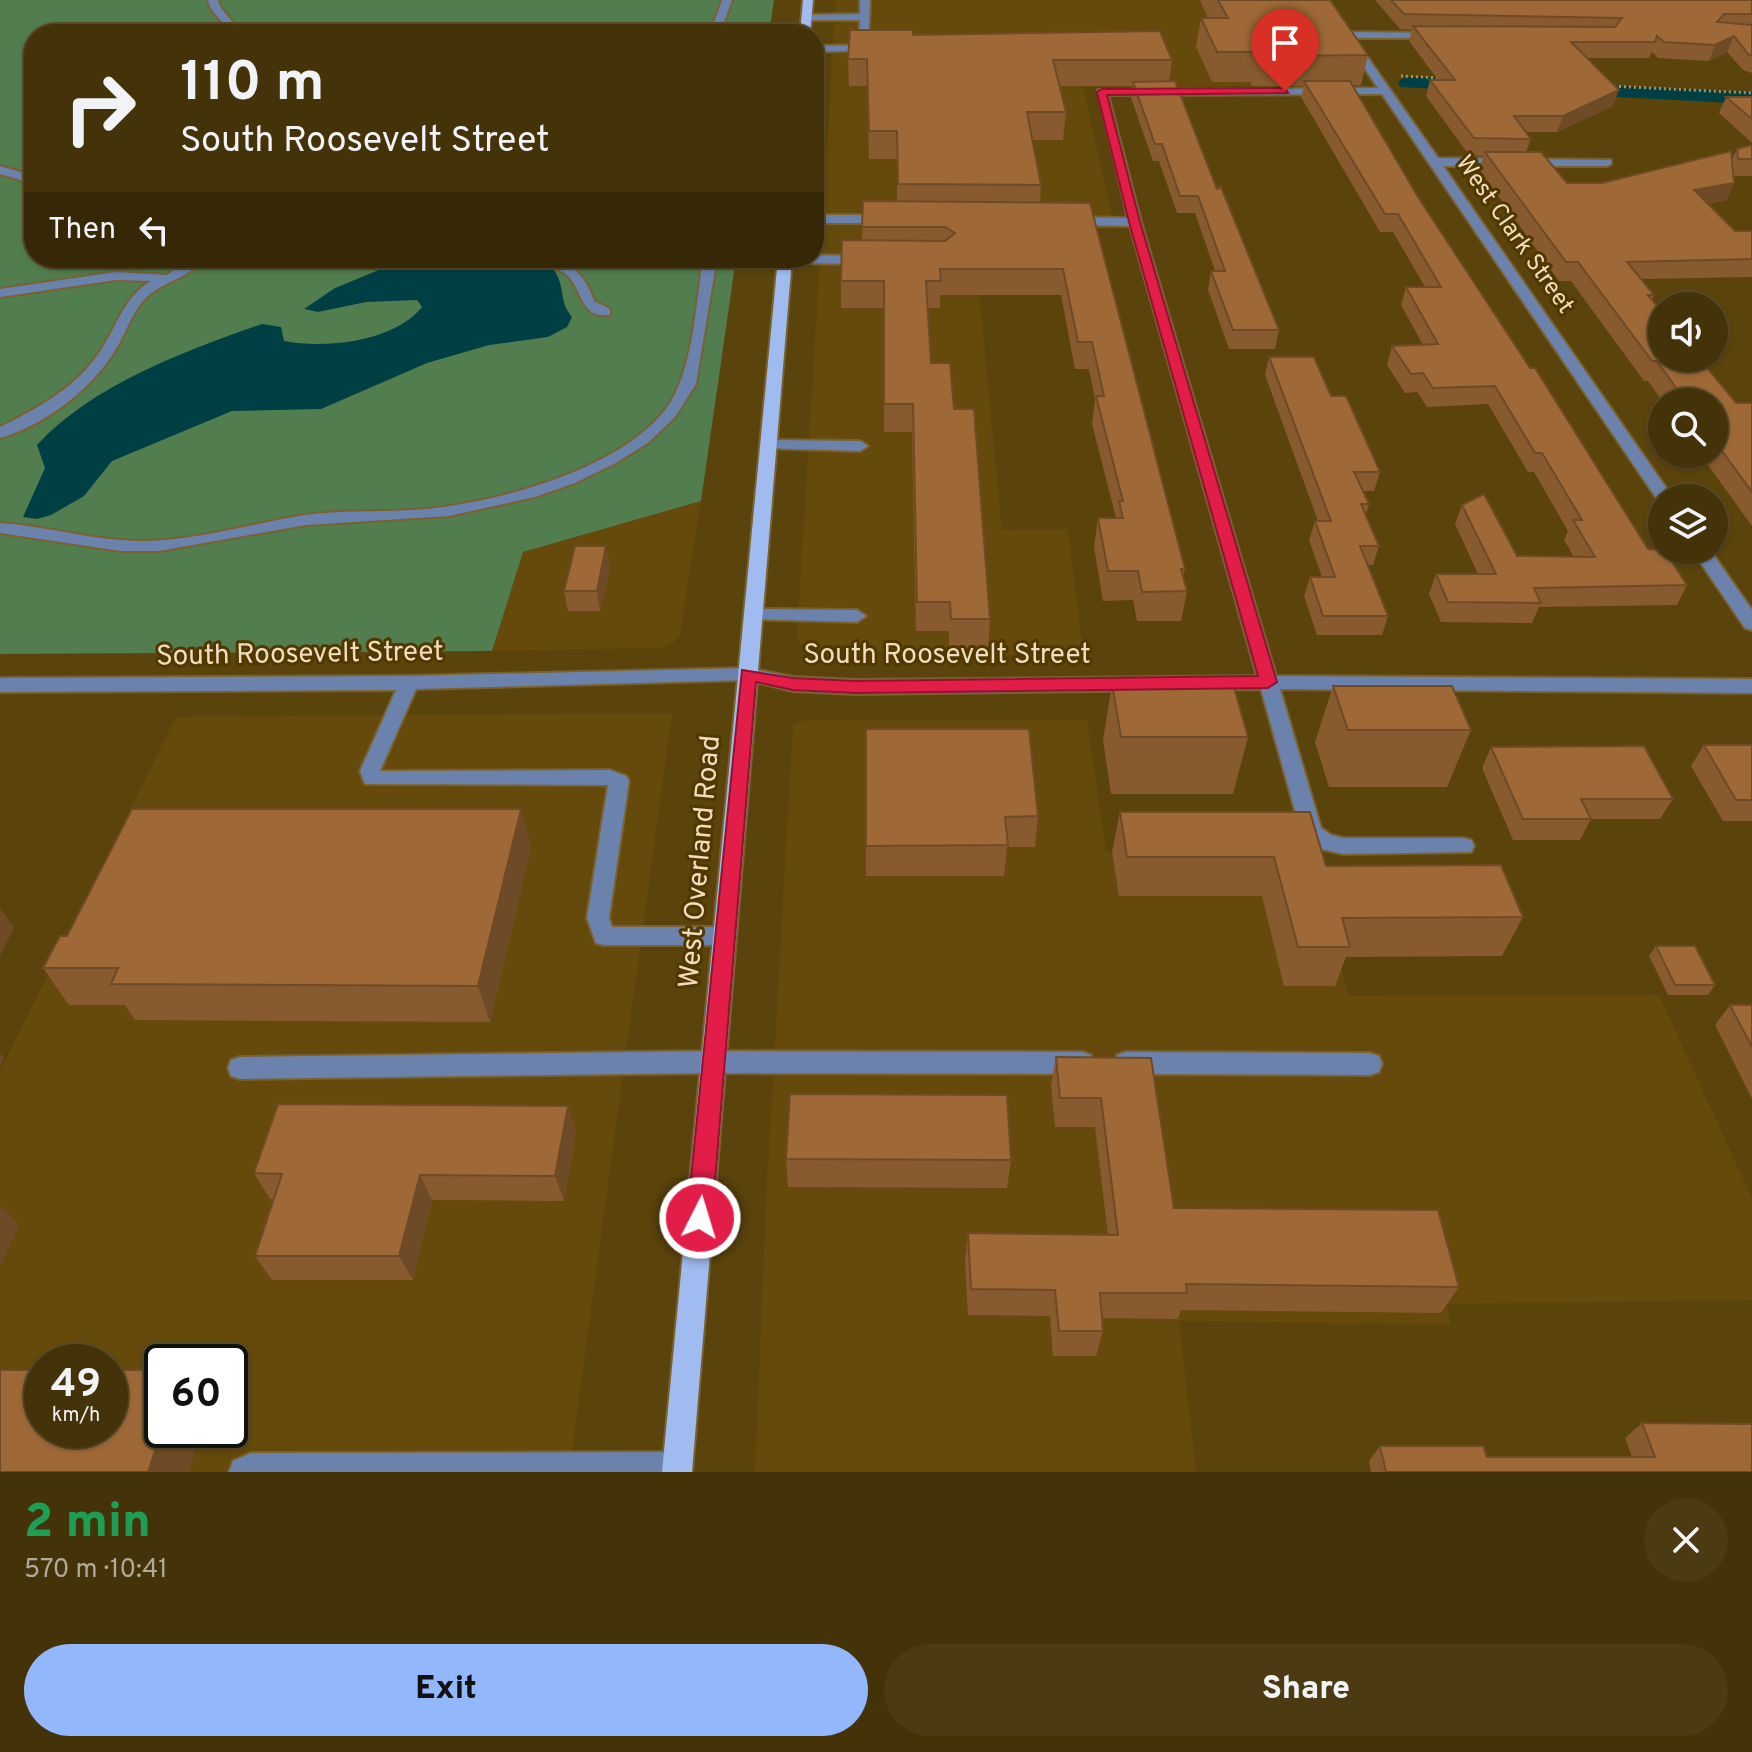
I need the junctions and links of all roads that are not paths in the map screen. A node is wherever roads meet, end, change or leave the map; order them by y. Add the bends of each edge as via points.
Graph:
1 (213, 0) edge
2 (727, 0) edge
3 (808, 0) edge
4 (865, 0) edge
5 (1323, 0) edge
6 (807, 17) junction
7 (865, 17) junction
8 (232, 24) edge
9 (719, 24) edge
10 (806, 24) edge
11 (1347, 35) junction
12 (1440, 35) edge
13 (824, 49) edge
14 (1386, 91) junction
15 (1435, 162) junction
16 (1607, 162) dead end
17 (0, 170) edge
18 (24, 177) edge
19 (824, 219) edge
20 (907, 220) edge
21 (1059, 221) edge
22 (1135, 222) junction
23 (824, 259) edge
24 (880, 260) edge
25 (190, 268) edge
26 (571, 268) edge
27 (708, 268) edge
28 (784, 268) edge
29 (164, 278) junction
30 (0, 293) edge
31 (605, 312) dead end
32 (0, 433) edge
33 (769, 445) junction
34 (860, 446) dead end
35 (1655, 484) edge
36 (0, 528) edge
37 (1711, 564) edge
38 (754, 615) junction
39 (857, 616) dead end
40 (1752, 624) edge
41 (748, 674) junction
42 (1268, 682) junction
43 (409, 683) junction
44 (0, 685) edge
45 (1752, 686) edge
46 (1463, 846) dead end
47 (725, 936) junction
48 (714, 1062) junction
49 (1370, 1064) dead end
50 (240, 1068) dead end
51 (677, 1470) edge
52 (244, 1472) edge

1 - 8 street
2 - 9 street
3 - 6 main road
4 - 7 street
5 - 11 street, West Clark Street
6 - 7 street
6 - 10 main road
7 - 13 street via 864,48
11 - 12 street
11 - 14 street, West Clark Street
14 - 15 street, West Clark Street
14 - 22 street via 1102,92
15 - 16 street
15 - 35 street, West Clark Street
17 - 18 street
19 - 20 street
21 - 22 street
22 - 42 street
23 - 24 street
25 - 29 street
26 - 31 street via 588,303
27 - 36 street via 684,396 630,448 570,480 482,506 308,520 163,545
28 - 33 main road, West Overland Road
29 - 30 street via 116,276
29 - 32 street via 133,302 103,359 75,387
33 - 34 street
33 - 38 main road, West Overland Road
37 - 40 street
38 - 39 street
38 - 41 main road, West Overland Road
41 - 42 street, South Roosevelt Street via 793,684 855,687
41 - 43 street, South Roosevelt Street
41 - 47 main road, West Overland Road
42 - 45 street, South Roosevelt Street
42 - 46 street via 1312,832 1343,846
43 - 44 street, South Roosevelt Street
43 - 47 street via 370,771 372,779 619,781 598,918 604,936
47 - 48 main road, West Overland Road
48 - 49 street
48 - 50 street
48 - 51 main road, West Overland Road
51 - 52 street

